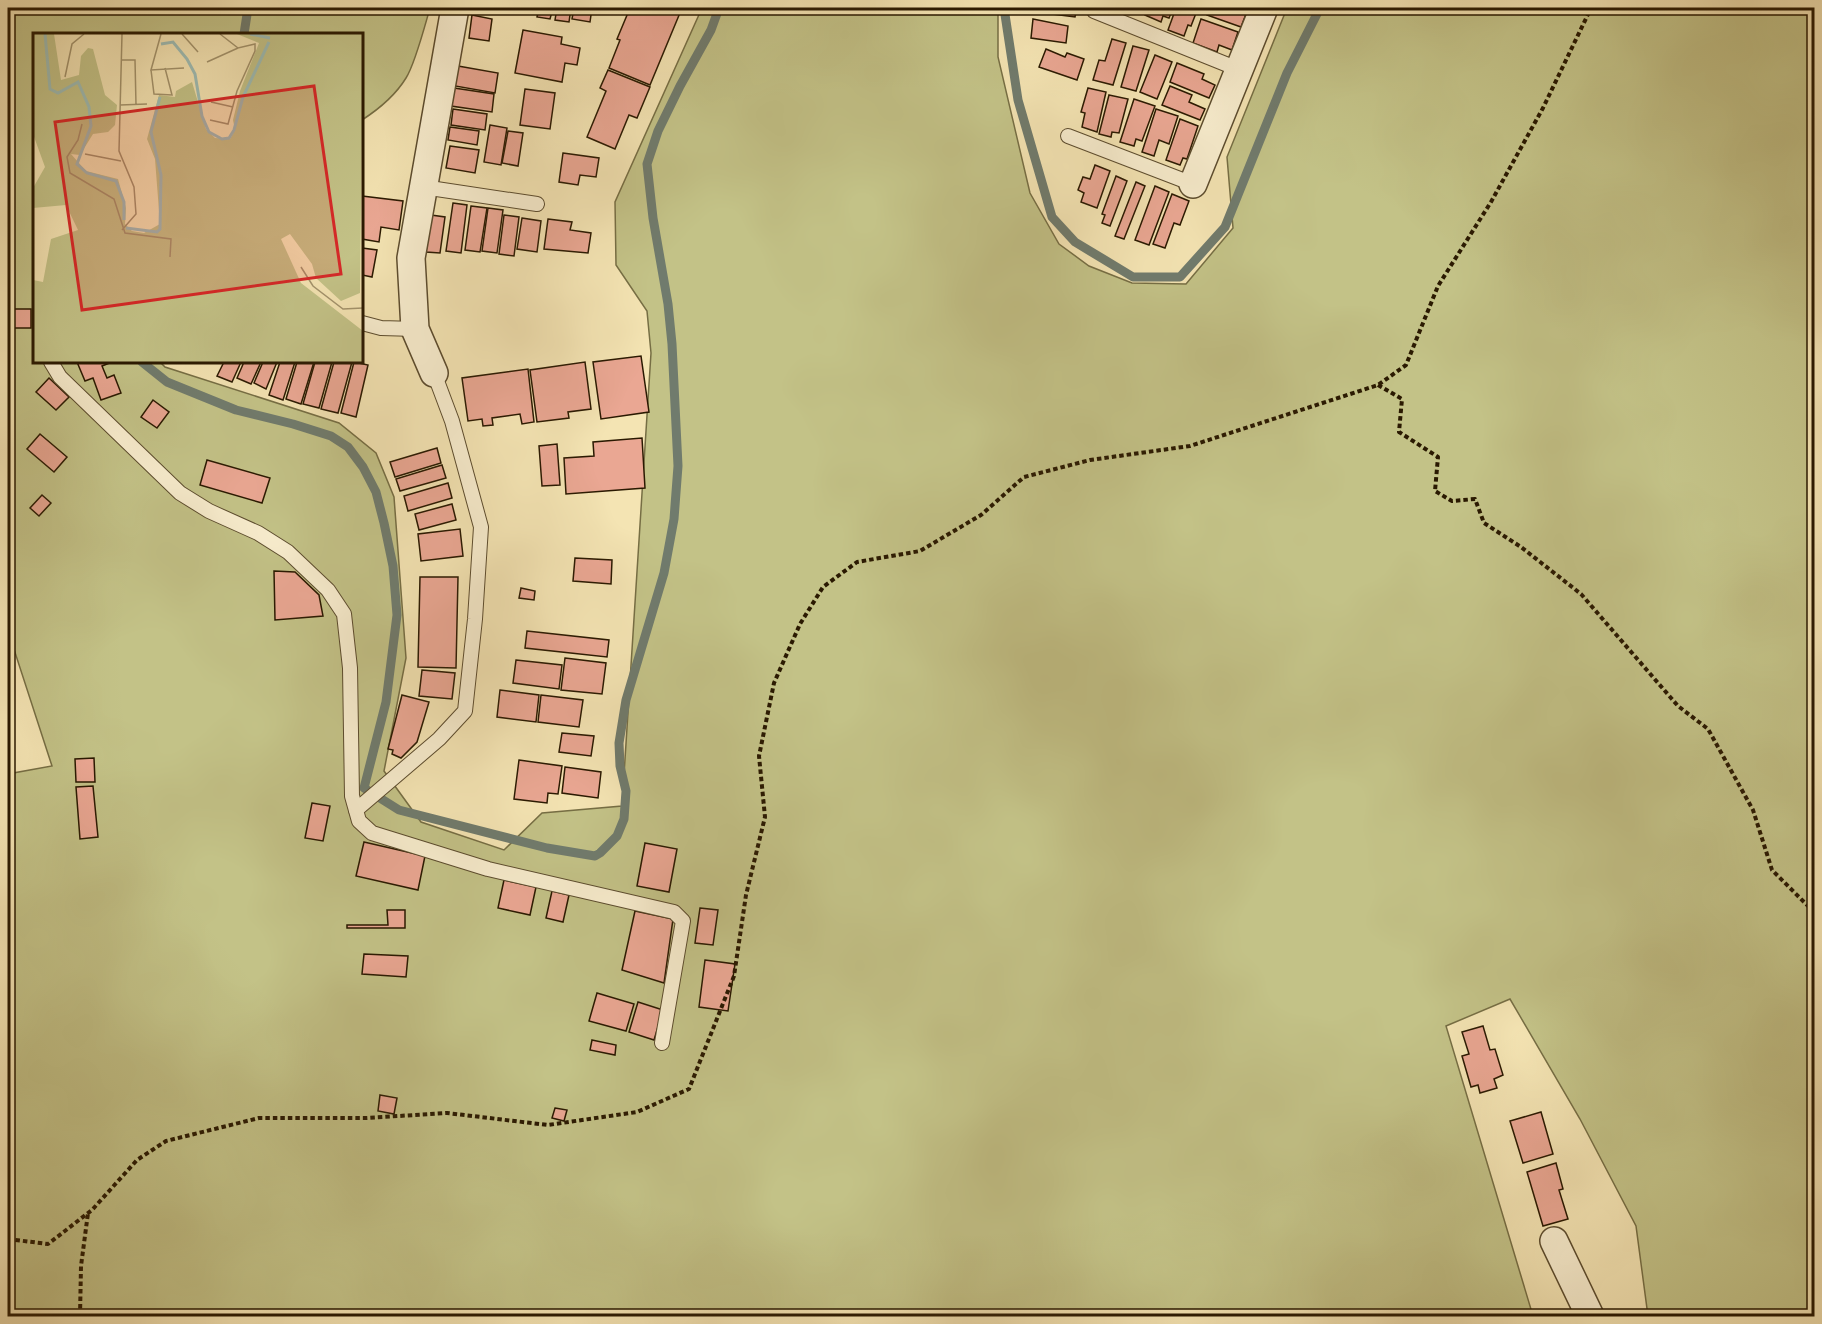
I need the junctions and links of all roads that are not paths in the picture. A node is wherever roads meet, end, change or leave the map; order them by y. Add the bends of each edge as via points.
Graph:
1 (455, 8) edge
2 (1264, 8) edge
3 (1094, 11) dead end
4 (1238, 69) junction
5 (1068, 136) dead end
6 (1193, 184) joint
7 (423, 187) junction
8 (537, 204) dead end
9 (363, 322) edge
10 (416, 329) junction
11 (52, 363) edge
12 (434, 373) joint
13 (356, 810) junction
14 (662, 1043) dead end
15 (1554, 1241) dead end
16 (1590, 1317) edge

1 - 7 street
2 - 4 street
3 - 4 lane
4 - 6 street
5 - 6 lane
7 - 8 lane
7 - 10 street via 411,258
9 - 10 lane via 381,328
10 - 12 street
11 - 13 lane via 60,377 180,493 288,552 328,590 344,614 350,668 352,796
12 - 13 lane via 481,527 465,711 439,739
13 - 14 lane via 359,821 372,833 488,869 674,912 683,921
15 - 16 street

